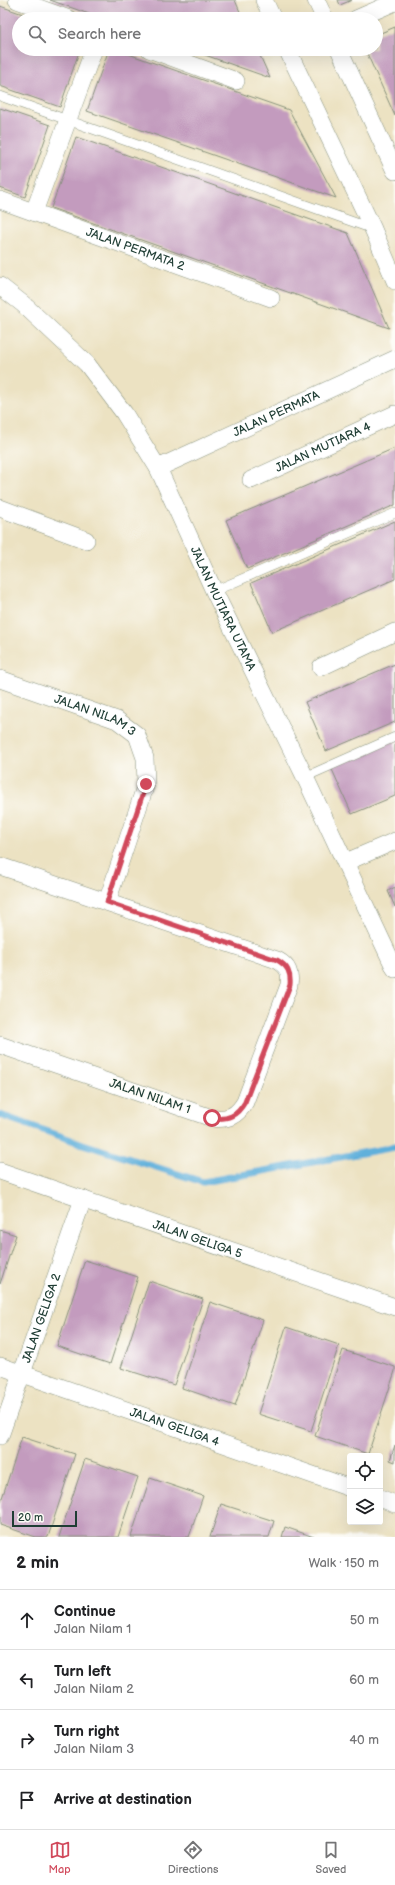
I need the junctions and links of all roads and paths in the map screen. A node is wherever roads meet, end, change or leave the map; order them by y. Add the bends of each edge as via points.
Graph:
1 (17, 0) edge
2 (264, 0) edge
3 (316, 0) edge
4 (395, 2) edge
5 (50, 12) edge
6 (270, 12) edge
7 (322, 12) edge
8 (372, 12) edge
9 (91, 56) edge
10 (168, 56) edge
11 (291, 56) edge
12 (341, 56) edge
13 (236, 81) dead end
14 (0, 96) edge
15 (68, 120) junction
16 (395, 171) edge
17 (0, 200) edge
18 (34, 212) junction
19 (373, 229) junction
20 (395, 281) edge
21 (0, 286) edge
22 (270, 298) dead end
23 (395, 359) edge
24 (395, 414) edge
25 (158, 468) junction
26 (251, 480) dead end
27 (0, 508) edge
28 (395, 513) edge
29 (86, 540) dead end
30 (214, 591) junction
31 (395, 632) edge
32 (321, 666) dead end
33 (0, 679) edge
34 (395, 737) edge
35 (305, 777) junction
36 (395, 840) edge
37 (346, 862) junction
38 (0, 866) edge
39 (107, 902) junction
40 (393, 959) edge
41 (0, 1045) edge
42 (0, 1170) edge
43 (83, 1199) junction
44 (395, 1307) edge
45 (0, 1366) edge
46 (22, 1374) junction
47 (0, 1436) edge
48 (347, 1487) edge
49 (383, 1499) edge
50 (395, 1504) edge

1 - 5 street
2 - 6 street
3 - 7 street
4 - 8 street
9 - 15 street
10 - 13 street
11 - 19 street
12 - 16 street
14 - 15 lane
15 - 18 street
15 - 19 lane
17 - 18 street, JALAN PERMATA 2
18 - 22 street, JALAN PERMATA 2
19 - 20 street
21 - 25 street, JALAN MUTIARA UTAMA via 87,364 124,413
23 - 25 street, JALAN PERMATA
24 - 26 street, JALAN MUTIARA 4
25 - 30 street, JALAN MUTIARA UTAMA
27 - 29 street
28 - 30 lane
30 - 35 street, JALAN MUTIARA UTAMA
31 - 32 street
33 - 39 street, JALAN NILAM 3 via 117,720 137,734 145,758 146,784
34 - 35 lane
35 - 37 street, JALAN MUTIARA UTAMA
36 - 37 street
37 - 40 street, JALAN MUTIARA UTAMA
38 - 39 street
39 - 41 street, JALAN NILAM 1 via 277,960 289,970 290,985 240,1111 232,1117 212,1118
42 - 43 street, JALAN GELIGA 5
43 - 44 street, JALAN GELIGA 5
43 - 46 street, JALAN GELIGA 2
45 - 46 street, JALAN GELIGA 4
46 - 47 street, JALAN GELIGA 2
46 - 48 street, JALAN GELIGA 4
49 - 50 street

